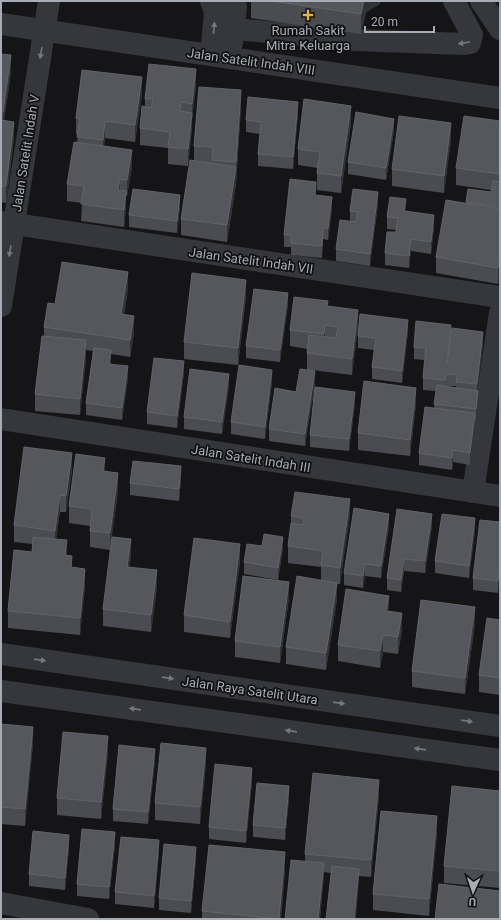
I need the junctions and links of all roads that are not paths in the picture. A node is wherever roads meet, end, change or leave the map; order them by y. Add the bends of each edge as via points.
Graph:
1 (49, 1) edge
2 (211, 1) edge
3 (230, 1) edge
4 (454, 1) edge
5 (480, 1) edge
6 (1, 24) edge
7 (234, 29) junction
8 (500, 29) edge
9 (45, 31) junction
10 (220, 57) junction
11 (500, 98) edge
12 (7, 223) edge
13 (500, 297) edge
14 (1, 306) edge
15 (500, 313) edge
16 (1, 419) edge
17 (473, 492) junction
18 (500, 496) edge
19 (1, 654) edge
20 (1, 691) edge
21 (500, 726) edge
22 (500, 760) edge
23 (1, 903) edge
24 (88, 919) edge

1 - 9 street, Jalan Satelit Indah V
10 -> 2 street via 215,12
3 - 7 street via 236,7
4 -> 7 street via 472,35 470,43 355,40
5 - 8 street
6 - 9 street, Jalan Satelit Indah VIII
7 - 10 street
9 - 10 street, Jalan Satelit Indah VIII
9 -> 12 street, Jalan Satelit Indah V
10 - 11 street, Jalan Satelit Indah VIII
12 - 13 street, Jalan Satelit Indah VII
12 -> 14 street, Jalan Satelit Indah V
15 - 17 street
16 - 17 street, Jalan Satelit Indah III
17 - 18 street, Jalan Satelit Indah III
19 -> 21 street, Jalan Raya Satelit Utara
22 -> 20 street
23 - 24 street

